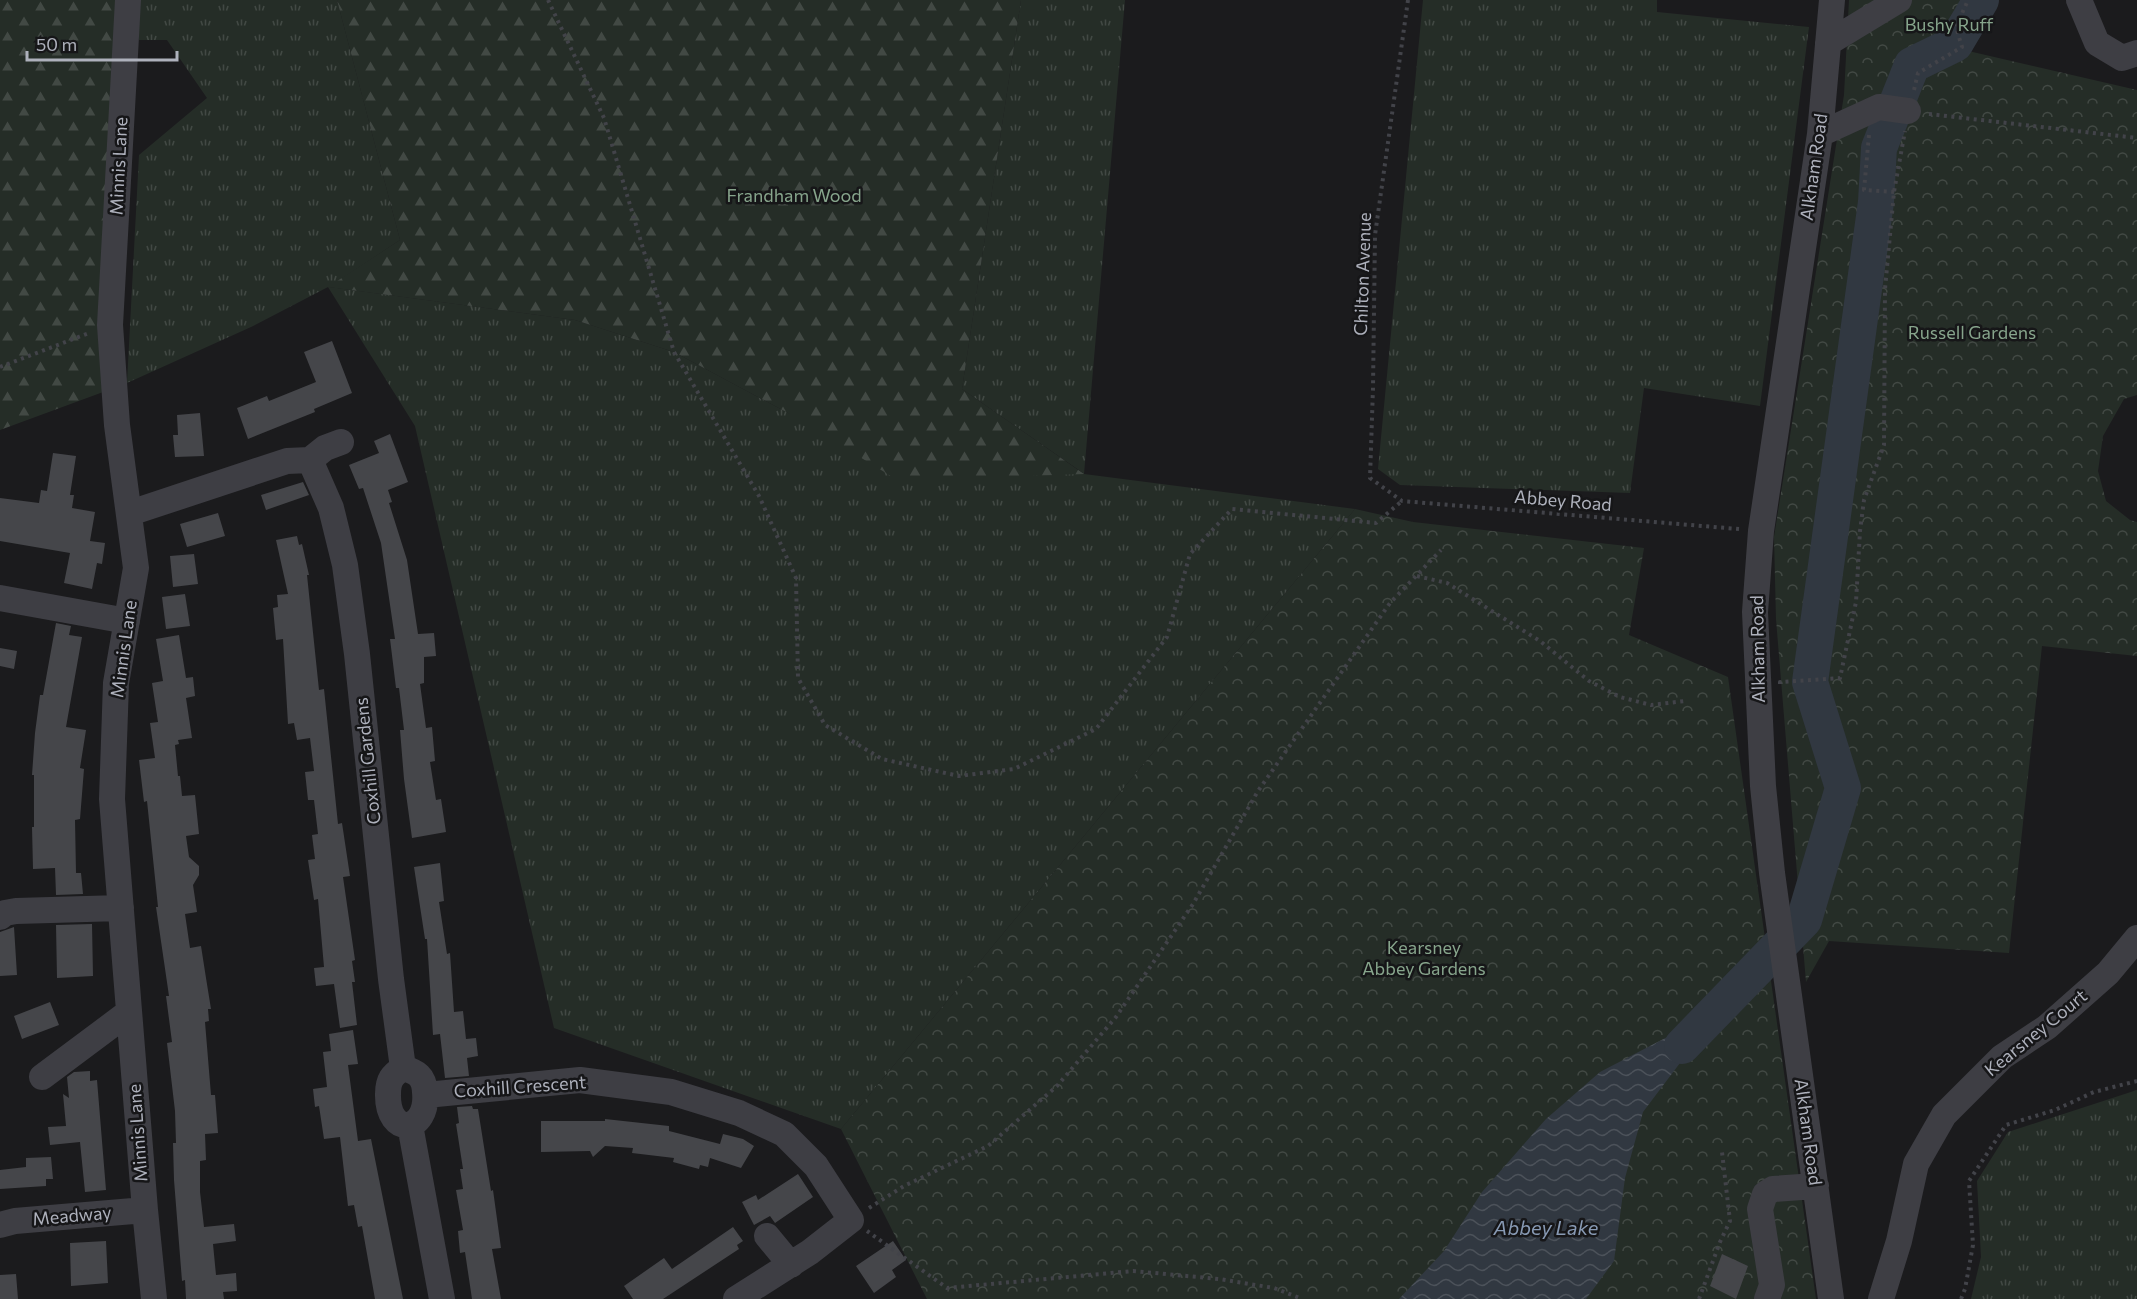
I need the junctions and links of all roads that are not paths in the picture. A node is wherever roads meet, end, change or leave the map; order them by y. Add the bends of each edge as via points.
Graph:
1 (128, 0) edge
2 (1832, 0) edge
3 (1899, 0) edge
4 (2079, 0) edge
5 (1828, 43) junction
6 (2137, 54) edge
7 (1908, 111) road end
8 (1820, 134) junction
9 (341, 442) dead end
10 (310, 460) junction
11 (130, 513) junction
12 (0, 598) edge
13 (127, 621) junction
14 (121, 908) junction
15 (0, 917) edge
16 (2137, 938) edge
17 (129, 1012) junction
18 (403, 1068) junction
19 (42, 1077) dead end
20 (426, 1095) junction
21 (410, 1125) junction
22 (1816, 1186) junction
23 (145, 1210) junction
24 (0, 1225) edge
25 (767, 1236) dead end
26 (791, 1265) junction
27 (154, 1299) edge
28 (442, 1299) edge
29 (736, 1299) edge
30 (1767, 1299) edge
31 (1831, 1299) edge
32 (1881, 1299) edge

1 - 11 street, Minnis Lane via 110,325 117,425
2 - 5 street, Alkham Road
3 - 5 street
4 - 6 street via 2097,43 2122,58
5 - 8 street, Alkham Road
7 - 8 street via 1879,107
8 - 22 street, Alkham Road via 1761,531 1755,612 1763,786 1772,873
9 - 10 street
10 - 11 street via 287,461
10 - 18 street, Coxhill Gardens via 331,508 345,565
11 - 13 street, Minnis Lane via 136,568
12 - 13 street
13 - 14 street, Minnis Lane via 116,683 112,799
14 - 15 street via 16,911
14 - 17 street, Minnis Lane
16 - 32 street, Kearsney Court via 2108,973 2047,1027 2002,1057 1944,1115 1916,1164 1899,1242
17 - 19 street
17 - 23 street, Minnis Lane
18 - 20 street via 417,1072
18 - 21 street via 388,1083 388,1102 391,1115 400,1124
20 - 21 street via 424,1111
20 - 26 street, Coxhill Crescent via 580,1080 671,1092 739,1113 784,1134 816,1166 851,1220
21 - 28 street
22 - 30 street via 1773,1189 1765,1194 1760,1209 1772,1286
22 - 31 street, Alkham Road
23 - 24 street, Meadway
23 - 27 street, Minnis Lane
25 - 26 street
26 - 29 street

